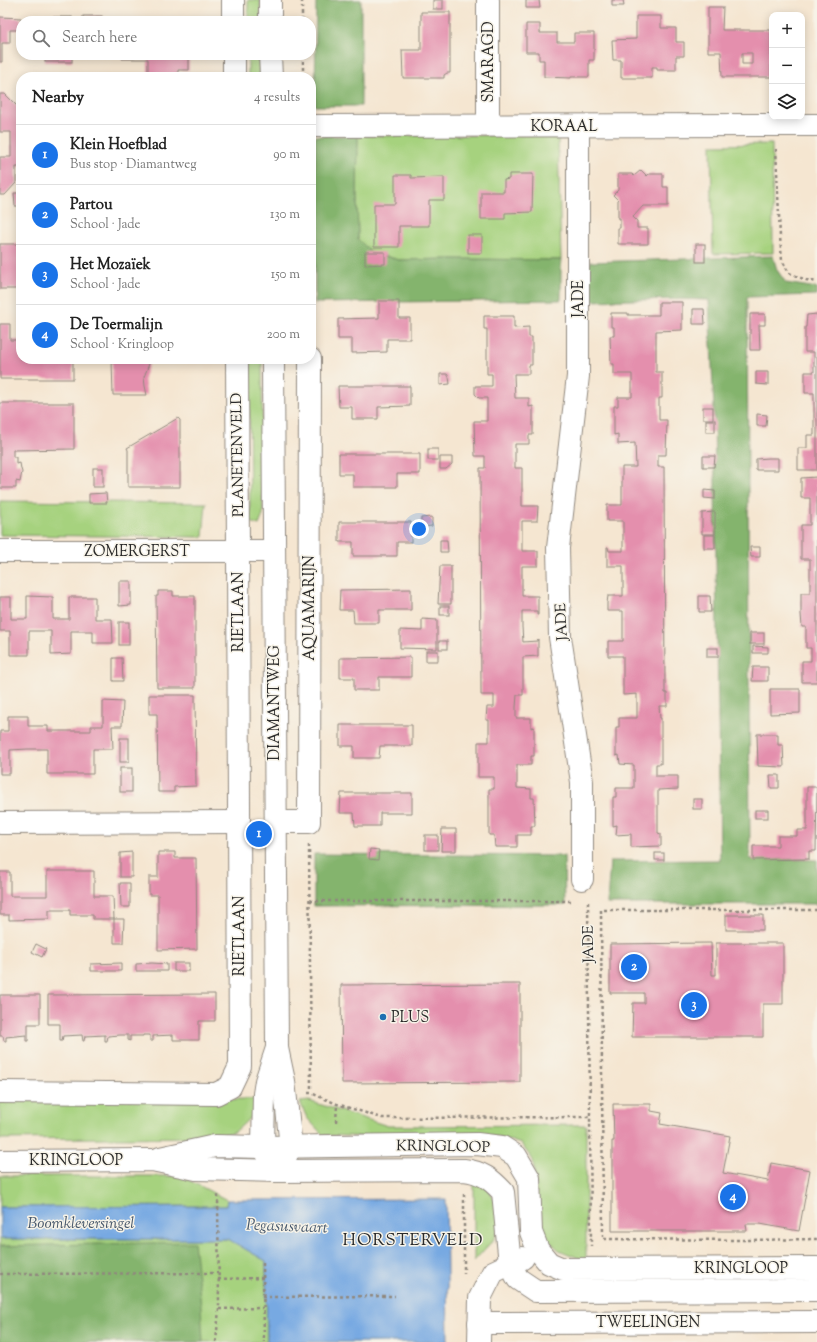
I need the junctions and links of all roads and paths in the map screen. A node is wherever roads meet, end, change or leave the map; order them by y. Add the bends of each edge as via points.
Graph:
1 (233, 0) edge
2 (270, 0) edge
3 (302, 0) edge
4 (488, 0) edge
5 (233, 16) edge
6 (270, 16) edge
7 (302, 16) edge
8 (234, 60) edge
9 (270, 60) edge
10 (303, 60) edge
11 (234, 72) edge
12 (270, 72) edge
13 (303, 72) edge
14 (488, 125) junction
15 (775, 125) junction
16 (817, 125) edge
17 (316, 126) edge
18 (578, 126) junction
19 (817, 282) edge
20 (236, 364) edge
21 (273, 364) edge
22 (310, 364) edge
23 (0, 551) edge
24 (238, 551) junction
25 (274, 551) junction
26 (238, 822) junction
27 (275, 822) junction
28 (309, 822) junction
29 (0, 823) edge
30 (582, 879) joint
31 (572, 901) dead end
32 (310, 902) junction
33 (817, 910) edge
34 (277, 1048) junction
35 (0, 1092) edge
36 (311, 1093) dead end
37 (590, 1117) dead end
38 (263, 1147) junction
39 (291, 1147) junction
40 (152, 1160) junction
41 (0, 1161) edge
42 (464, 1170) junction
43 (277, 1171) junction
44 (219, 1204) dead end
45 (817, 1239) edge
46 (538, 1250) junction
47 (263, 1263) dead end
48 (510, 1264) junction
49 (817, 1268) edge
50 (218, 1273) junction
51 (0, 1274) edge
52 (263, 1278) junction
53 (218, 1279) junction
54 (464, 1279) dead end
55 (817, 1290) edge
56 (395, 1296) dead end
57 (262, 1297) junction
58 (263, 1308) junction
59 (219, 1309) junction
60 (817, 1322) edge
61 (480, 1332) edge
62 (216, 1342) edge
63 (264, 1342) edge

1 - 5 street
2 - 6 street
3 - 7 path
4 - 14 street, SMARAGD
8 - 11 street
9 - 12 street
10 - 13 path
14 - 17 street, KORAAL
14 - 18 street, KORAAL
15 - 16 street, KORAAL
15 - 18 street, KORAAL
15 - 19 path via 782,260 789,274
18 - 30 street, JADE via 578,376 558,548 560,637 582,782
20 - 24 street, PLANETENVELD
21 - 25 street, DIAMANTWEG
22 - 28 street, AQUAMARIJN
23 - 24 street, ZOMERGERST
24 - 25 street, ZOMERGERST
24 - 26 street, RIETLAAN
25 - 27 street, DIAMANTWEG
26 - 29 street
26 - 35 street, RIETLAAN via 240,1066 230,1087 216,1094
27 - 28 street
27 - 34 street, DIAMANTWEG
28 - 32 path
30 - 37 path, JADE via 588,901
31 - 32 path
32 - 36 path
33 - 45 path via 601,910 603,1239
34 - 38 street, DIAMANTWEG via 264,1094
34 - 39 street, DIAMANTWEG via 285,1087
38 - 39 street, KRINGLOOP
38 - 40 street, KRINGLOOP via 215,1146
38 - 43 street
39 - 43 street
39 - 46 street, KRINGLOOP via 477,1144 502,1147 516,1156 529,1178 531,1232
40 - 41 street, KRINGLOOP
40 - 43 street, KRINGLOOP via 196,1168
42 - 43 street, KRINGLOOP
42 - 48 street, KRINGLOOP via 476,1171 504,1192
42 - 54 path
44 - 50 path
46 - 48 street
46 - 49 street, KRINGLOOP via 549,1263 563,1269
47 - 52 path
48 - 55 street, KRINGLOOP via 518,1279 536,1291
48 - 61 street via 493,1272 480,1298
50 - 51 path
50 - 53 path
52 - 53 path
52 - 57 path
53 - 59 path
56 - 57 path
57 - 58 path
58 - 59 path
58 - 63 path
59 - 62 path
60 - 61 street, TWEELINGEN

